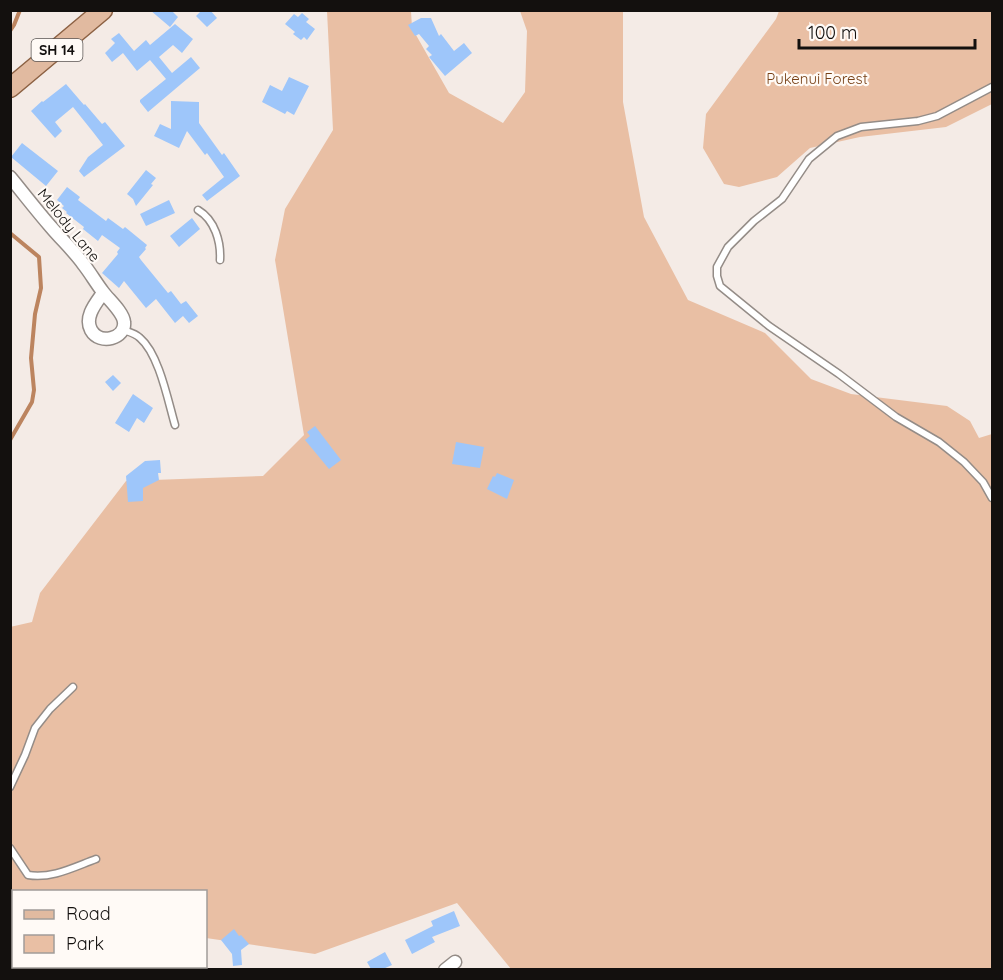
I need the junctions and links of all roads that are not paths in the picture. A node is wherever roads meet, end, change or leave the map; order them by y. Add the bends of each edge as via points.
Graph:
1 (103, 10) edge
2 (993, 87) edge
3 (10, 88) edge
4 (10, 177) edge
5 (198, 210) dead end
6 (220, 260) dead end
7 (104, 293) junction
8 (122, 330) junction
9 (175, 425) dead end
10 (993, 498) edge
11 (73, 687) dead end
12 (10, 787) edge
13 (10, 848) edge
14 (96, 859) dead end

1 - 3 main road, SH 14
2 - 10 lane via 937,116 861,127 837,136 809,159 782,199 728,248 717,267 717,276 720,286 769,326 964,462
4 - 7 street, Melody Lane
5 - 6 lane via 215,230
7 - 8 street, Melody Lane via 122,316
7 - 8 street via 90,314 91,330 106,340
8 - 9 lane via 136,334 147,345
11 - 12 lane via 35,728
13 - 14 lane via 28,875 38,877

